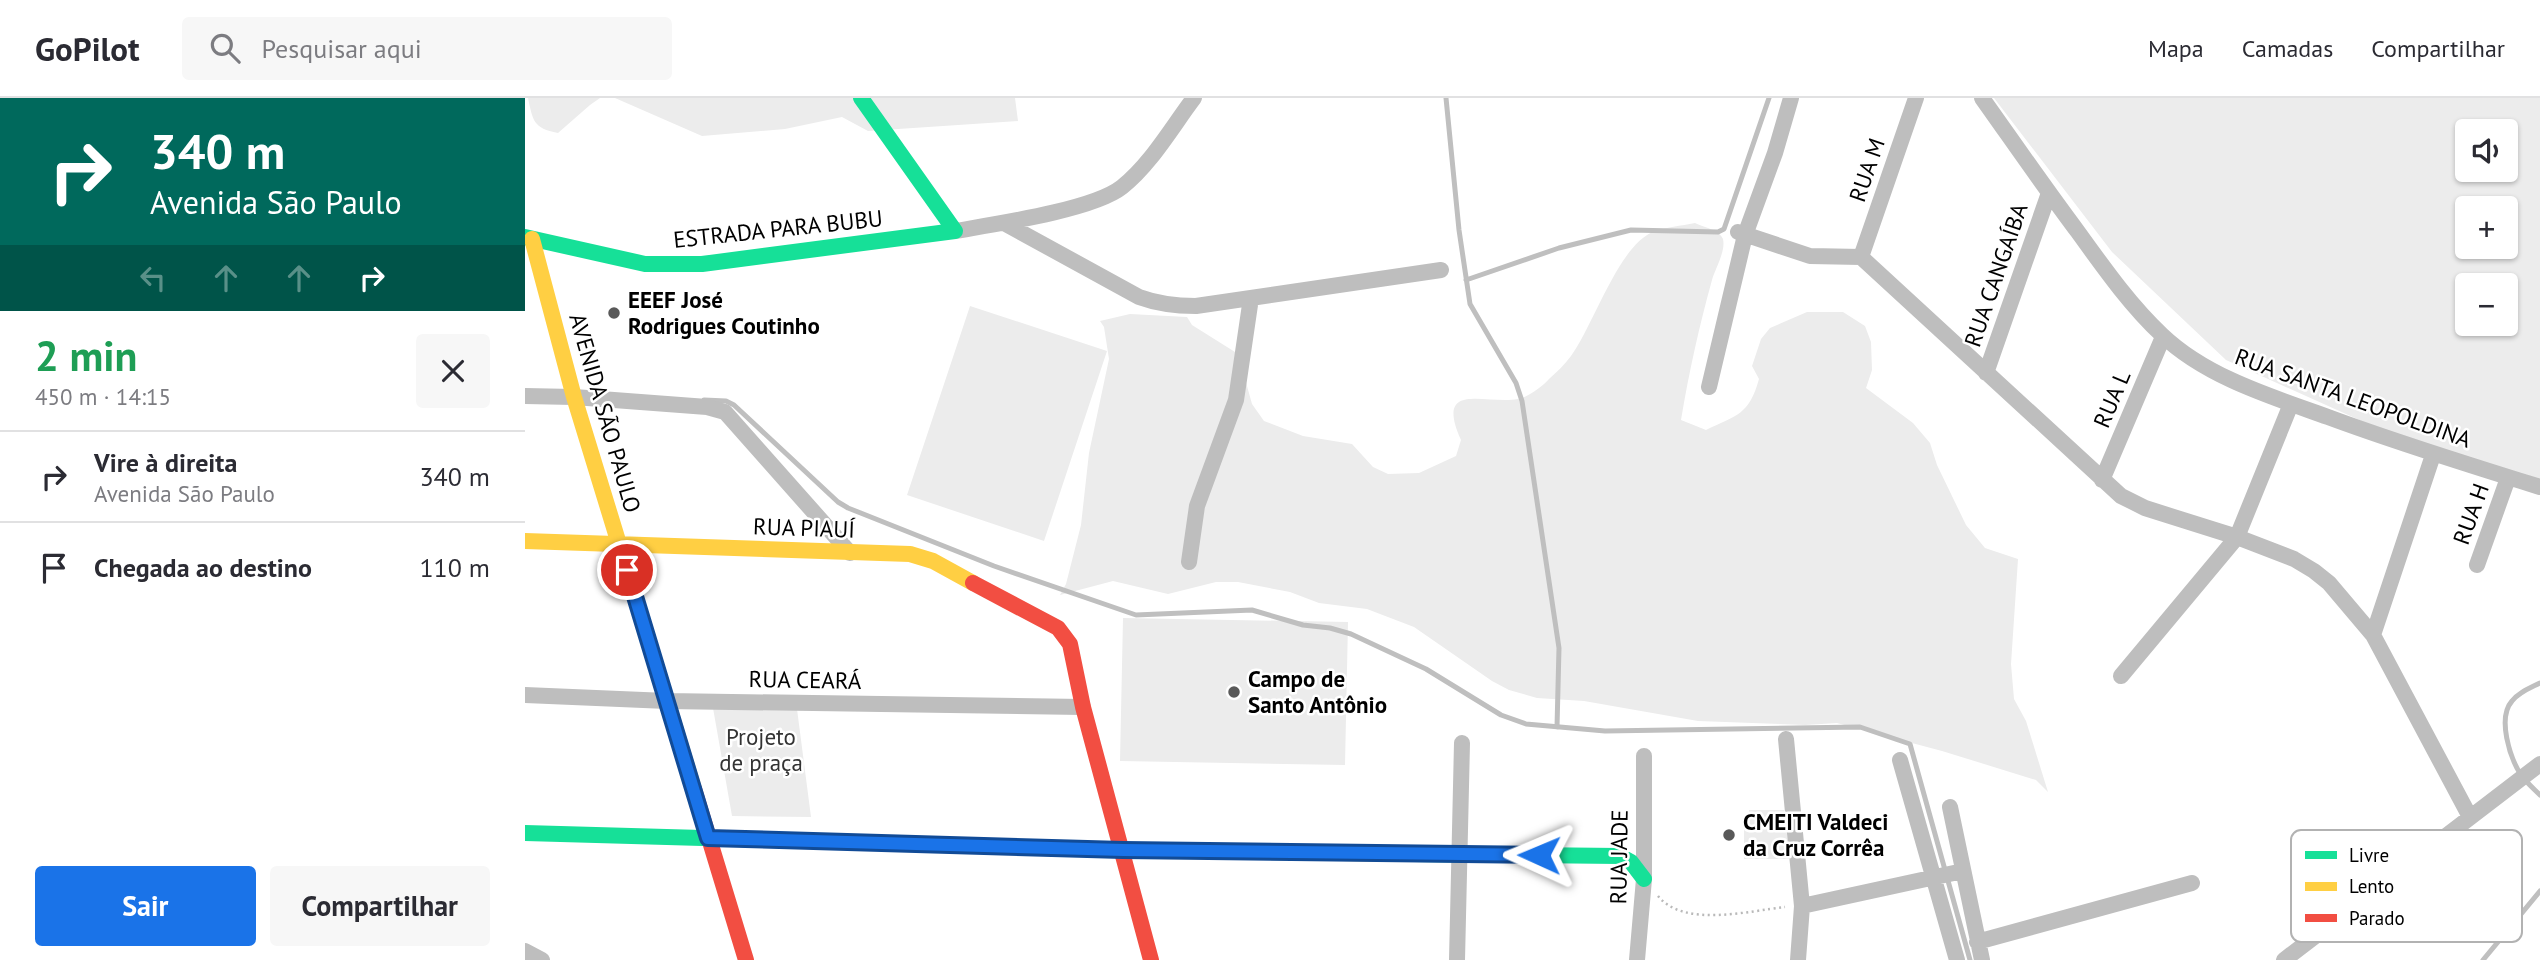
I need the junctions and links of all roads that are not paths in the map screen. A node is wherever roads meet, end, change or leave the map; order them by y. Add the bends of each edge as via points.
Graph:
1 (861, 98) edge
2 (1194, 98) edge
3 (1791, 98) edge
4 (1916, 98) edge
5 (1982, 98) edge
6 (2049, 193) junction
7 (1004, 223) junction
8 (955, 231) junction
9 (1741, 233) junction
10 (529, 238) edge
11 (1861, 257) junction
12 (1441, 270) dead end
13 (1251, 298) junction
14 (2163, 337) junction
15 (1986, 373) junction
16 (1709, 387) dead end
17 (525, 396) edge
18 (574, 397) junction
19 (2291, 404) junction
20 (2433, 455) junction
21 (2508, 478) junction
22 (2102, 480) junction
23 (2540, 488) edge
24 (2237, 537) junction
25 (525, 541) edge
26 (619, 544) junction
27 (850, 553) junction
28 (1189, 562) dead end
29 (2477, 565) dead end
30 (2373, 635) junction
31 (2121, 676) dead end
32 (525, 695) edge
33 (667, 701) junction
34 (1083, 707) junction
35 (1786, 740) dead end
36 (1462, 743) dead end
37 (1644, 756) dead end
38 (1900, 760) dead end
39 (2537, 766) edge
40 (1950, 807) dead end
41 (2470, 817) junction
42 (2453, 830) edge
43 (525, 833) edge
44 (708, 838) junction
45 (1123, 850) junction
46 (1459, 854) junction
47 (1963, 872) junction
48 (1939, 876) junction
49 (1644, 879) junction
50 (2192, 883) dead end
51 (1802, 906) junction
52 (1977, 942) junction
53 (2307, 942) edge
54 (525, 951) edge
55 (542, 960) edge
56 (746, 960) edge
57 (1151, 960) edge
58 (1457, 960) edge
59 (1637, 960) edge
60 (1798, 960) edge
61 (1957, 960) edge
62 (1982, 960) edge
63 (2284, 960) edge

1 - 8 street
2 - 7 street via 1121,188 1102,200
3 - 9 street via 1775,153
4 - 11 street, RUA M
5 - 6 street, RUA SANTA LEOPOLDINA
6 - 14 street, RUA SANTA LEOPOLDINA
6 - 15 street, RUA CANGAÍBA
7 - 8 street
7 - 13 street via 1157,304 1196,306
8 - 10 street, ESTRADA PARA BUBU via 666,265
9 - 11 street via 1810,256
9 - 16 street
10 - 18 street, AVENIDA SÃO PAULO
11 - 15 street
12 - 13 street
13 - 28 street via 1236,400 1197,506
14 - 19 street, RUA SANTA LEOPOLDINA via 2207,367
14 - 22 street, RUA L
15 - 22 street
17 - 18 street
18 - 26 street, AVENIDA SÃO PAULO
18 - 27 street via 725,412
19 - 20 street, RUA SANTA LEOPOLDINA
19 - 24 street
20 - 21 street, RUA SANTA LEOPOLDINA
20 - 30 street
21 - 23 street, RUA SANTA LEOPOLDINA
21 - 29 street, RUA H
22 - 24 street via 2131,502
24 - 30 street via 2314,571
24 - 31 street
25 - 26 street, RUA PIAUÍ
26 - 27 street, RUA PIAUÍ
26 - 33 street, AVENIDA SÃO PAULO
27 - 34 street, RUA PIAUÍ via 924,557 1052,624 1070,644
30 - 41 street
32 - 33 street, RUA CEARÁ
33 - 34 street, RUA CEARÁ
33 - 44 street, AVENIDA SÃO PAULO
34 - 45 street
35 - 51 street
36 - 46 street
37 - 49 street, RUA JADE
38 - 48 street
39 - 41 street
40 - 47 street
41 - 42 street
43 - 44 street
44 - 45 street
44 - 56 street, AVENIDA SÃO PAULO
45 - 46 street
45 - 57 street
46 - 49 street via 1620,856
46 - 58 street
47 - 48 street
47 - 52 street
48 - 51 street
48 - 61 street
49 - 59 street, RUA JADE
50 - 52 street
51 - 60 street
52 - 62 street
53 - 63 street
54 - 55 street

